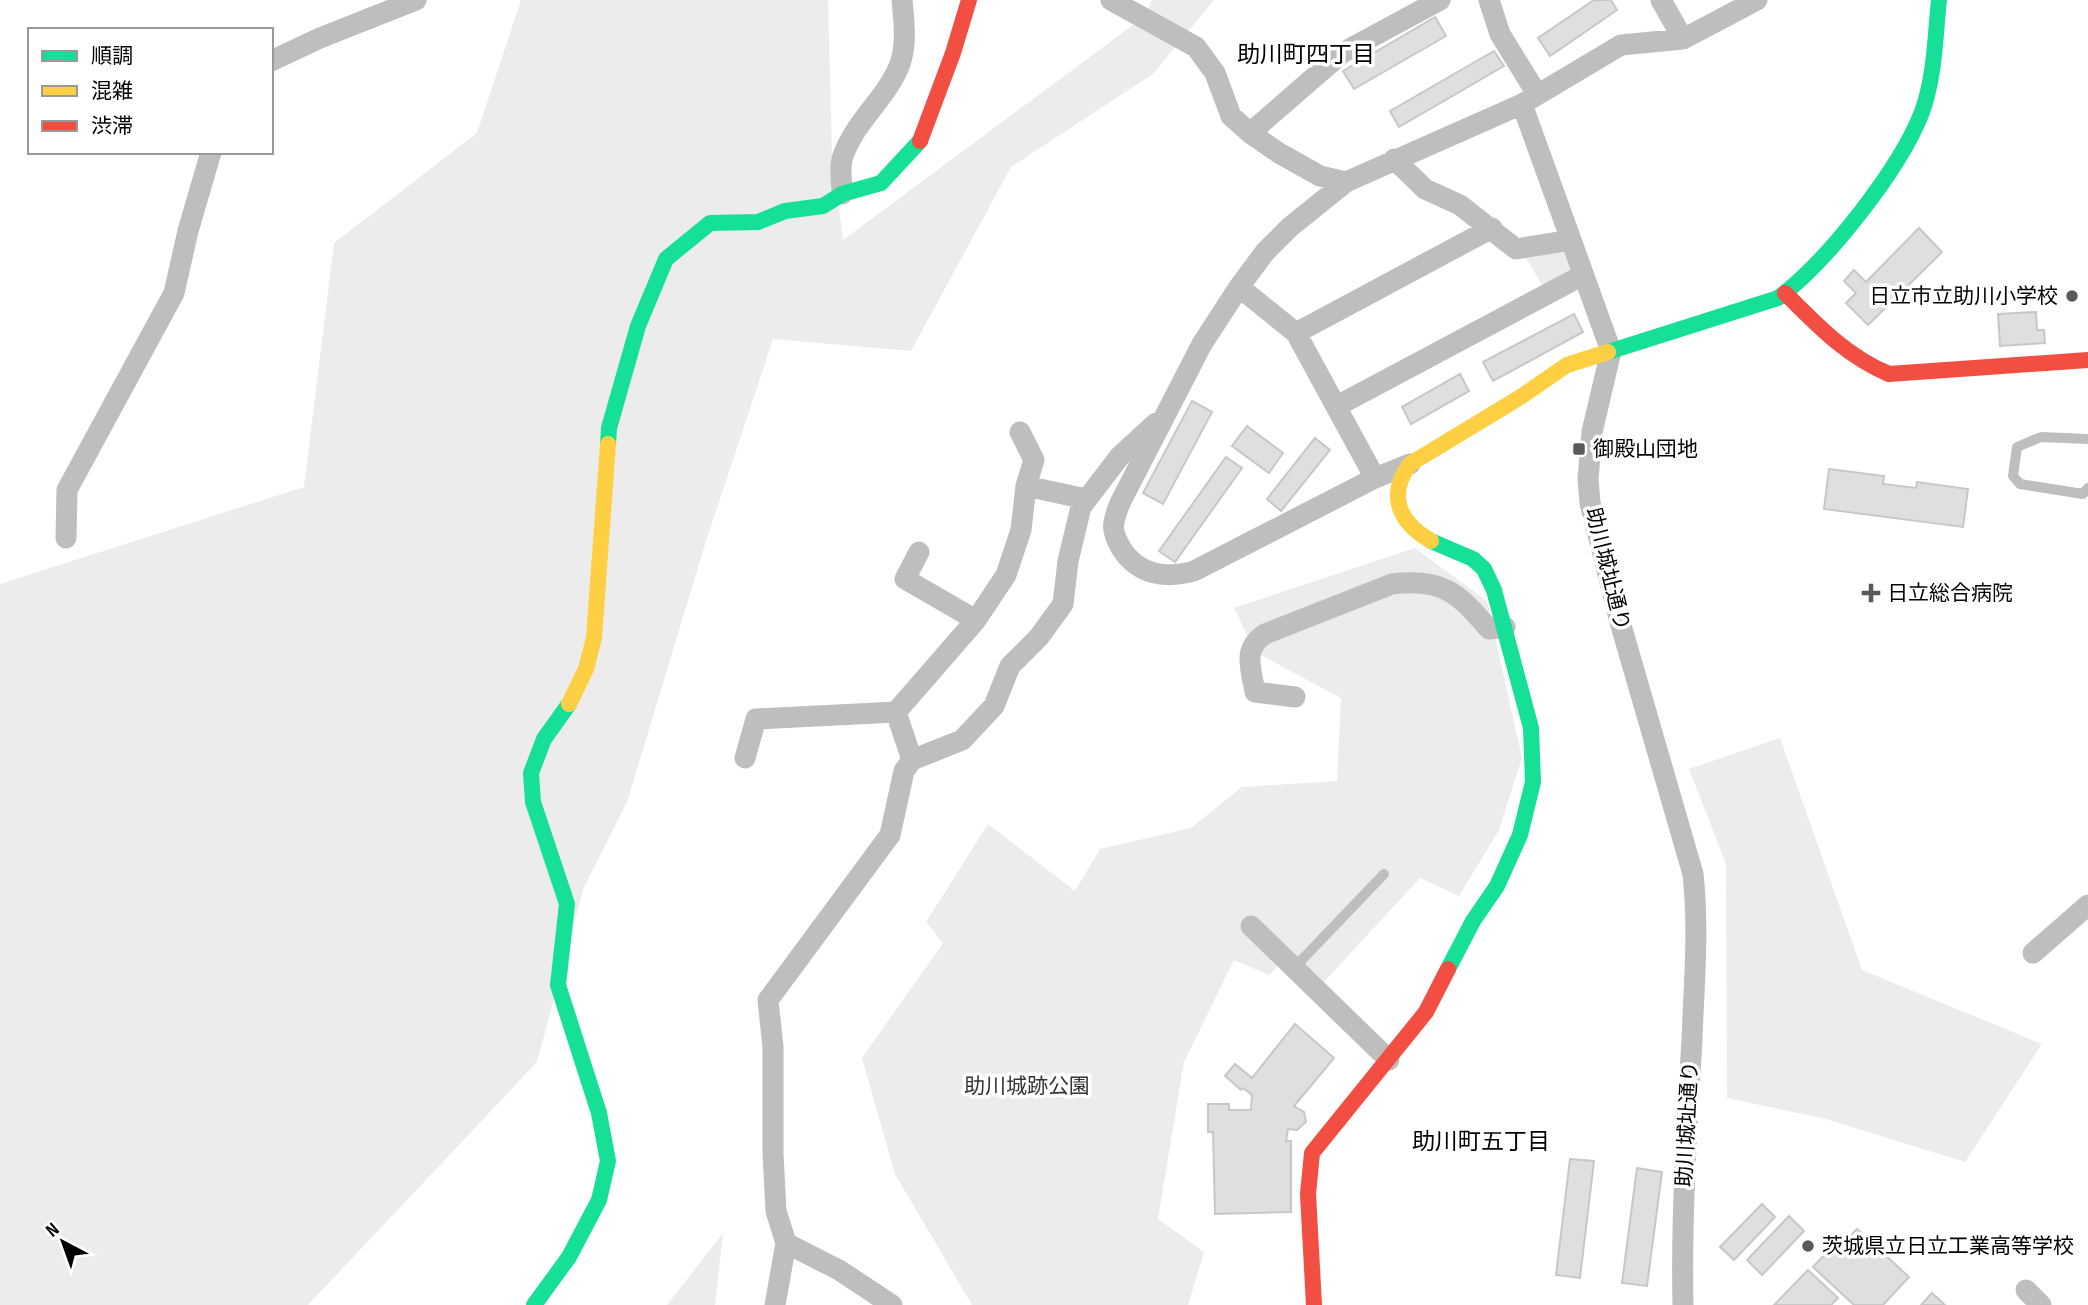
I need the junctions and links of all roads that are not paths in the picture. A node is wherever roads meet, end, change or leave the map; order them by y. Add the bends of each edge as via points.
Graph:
1 (416, 0) edge
2 (902, 0) edge
3 (969, 0) edge
4 (1111, 0) edge
5 (1440, 0) edge
6 (1489, 0) edge
7 (1661, 0) edge
8 (1757, 0) edge
9 (1939, 0) edge
10 (1683, 39) junction
11 (273, 60) edge
12 (1530, 99) junction
13 (1250, 133) junction
14 (210, 154) edge
15 (1394, 159) junction
16 (1346, 182) junction
17 (842, 194) junction
18 (1492, 228) junction
19 (1571, 240) junction
20 (1583, 275) junction
21 (1239, 287) junction
22 (1785, 293) junction
23 (1296, 333) junction
24 (1611, 351) junction
25 (2088, 360) edge
26 (1337, 406) junction
27 (1166, 415) junction
28 (1020, 432) dead end
29 (2088, 439) edge
30 (1410, 464) junction
31 (1375, 478) junction
32 (1026, 486) junction
33 (2088, 488) edge
34 (1086, 499) junction
35 (66, 538) dead end
36 (919, 552) dead end
37 (976, 620) junction
38 (1505, 627) junction
39 (1295, 697) dead end
40 (896, 712) junction
41 (745, 758) dead end
42 (912, 760) junction
43 (1384, 874) dead end
44 (2088, 905) edge
45 (1251, 926) dead end
46 (2033, 953) dead end
47 (1294, 968) junction
48 (1389, 1059) junction
49 (786, 1243) junction
50 (534, 1305) edge
51 (775, 1305) edge
52 (892, 1305) edge
53 (1314, 1305) edge
54 (1683, 1305) edge

1 - 11 street
2 - 17 street via 905,34 900,64 841,158
3 - 17 street via 920,140 881,183
4 - 13 street via 1196,47 1215,73 1231,116
5 - 13 street via 1342,53
6 - 12 street
7 - 10 street
8 - 10 street
9 - 22 street via 1928,85 1910,139 1870,198
10 - 12 street via 1621,45
12 - 15 street
12 - 19 street
13 - 16 street via 1320,176
14 - 35 street via 174,293 67,490
15 - 16 street
15 - 18 street via 1424,189 1460,205
16 - 21 street via 1290,226
17 - 50 street via 823,206 785,211 758,222 710,223 666,259 638,326 609,428 594,638 574,696 544,739 531,773 533,802 568,904 558,985 599,1113 608,1161 599,1200 569,1257
18 - 19 street via 1516,249
18 - 23 street
19 - 20 street
20 - 24 street
20 - 26 street
21 - 23 street
21 - 27 street via 1202,344
22 - 24 street
22 - 25 street via 1853,357 1889,374
23 - 26 street
24 - 30 street via 1552,373
24 - 54 street, 助川城址通り via 1592,432 1590,503 1693,874 1696,899 1681,1232
26 - 31 street
27 - 31 street via 1113,524 1127,557 1158,575 1194,571
27 - 34 street via 1127,449
28 - 32 street via 1034,460
29 - 33 lane via 2041,437 2017,447 2013,476 2020,484 2082,494
30 - 31 street
30 - 38 street via 1401,476 1398,492 1405,519 1430,541 1473,559 1484,569
32 - 34 street
32 - 37 street via 1021,530 1006,575
34 - 42 street via 1068,561 1063,604 1010,666 994,706 962,740
36 - 37 street via 905,579
37 - 40 street
38 - 39 street via 1489,629 1446,588 1392,584 1255,641 1249,654 1255,692
38 - 48 street via 1531,727 1533,782 1520,835 1497,887 1473,922 1426,1012
40 - 41 street via 756,719
40 - 42 street
42 - 49 street via 904,771 890,835 768,1000 776,1211
43 - 47 lane
44 - 46 street
45 - 47 street
47 - 48 street
48 - 53 street via 1312,1153 1308,1194
49 - 51 street
49 - 52 street

